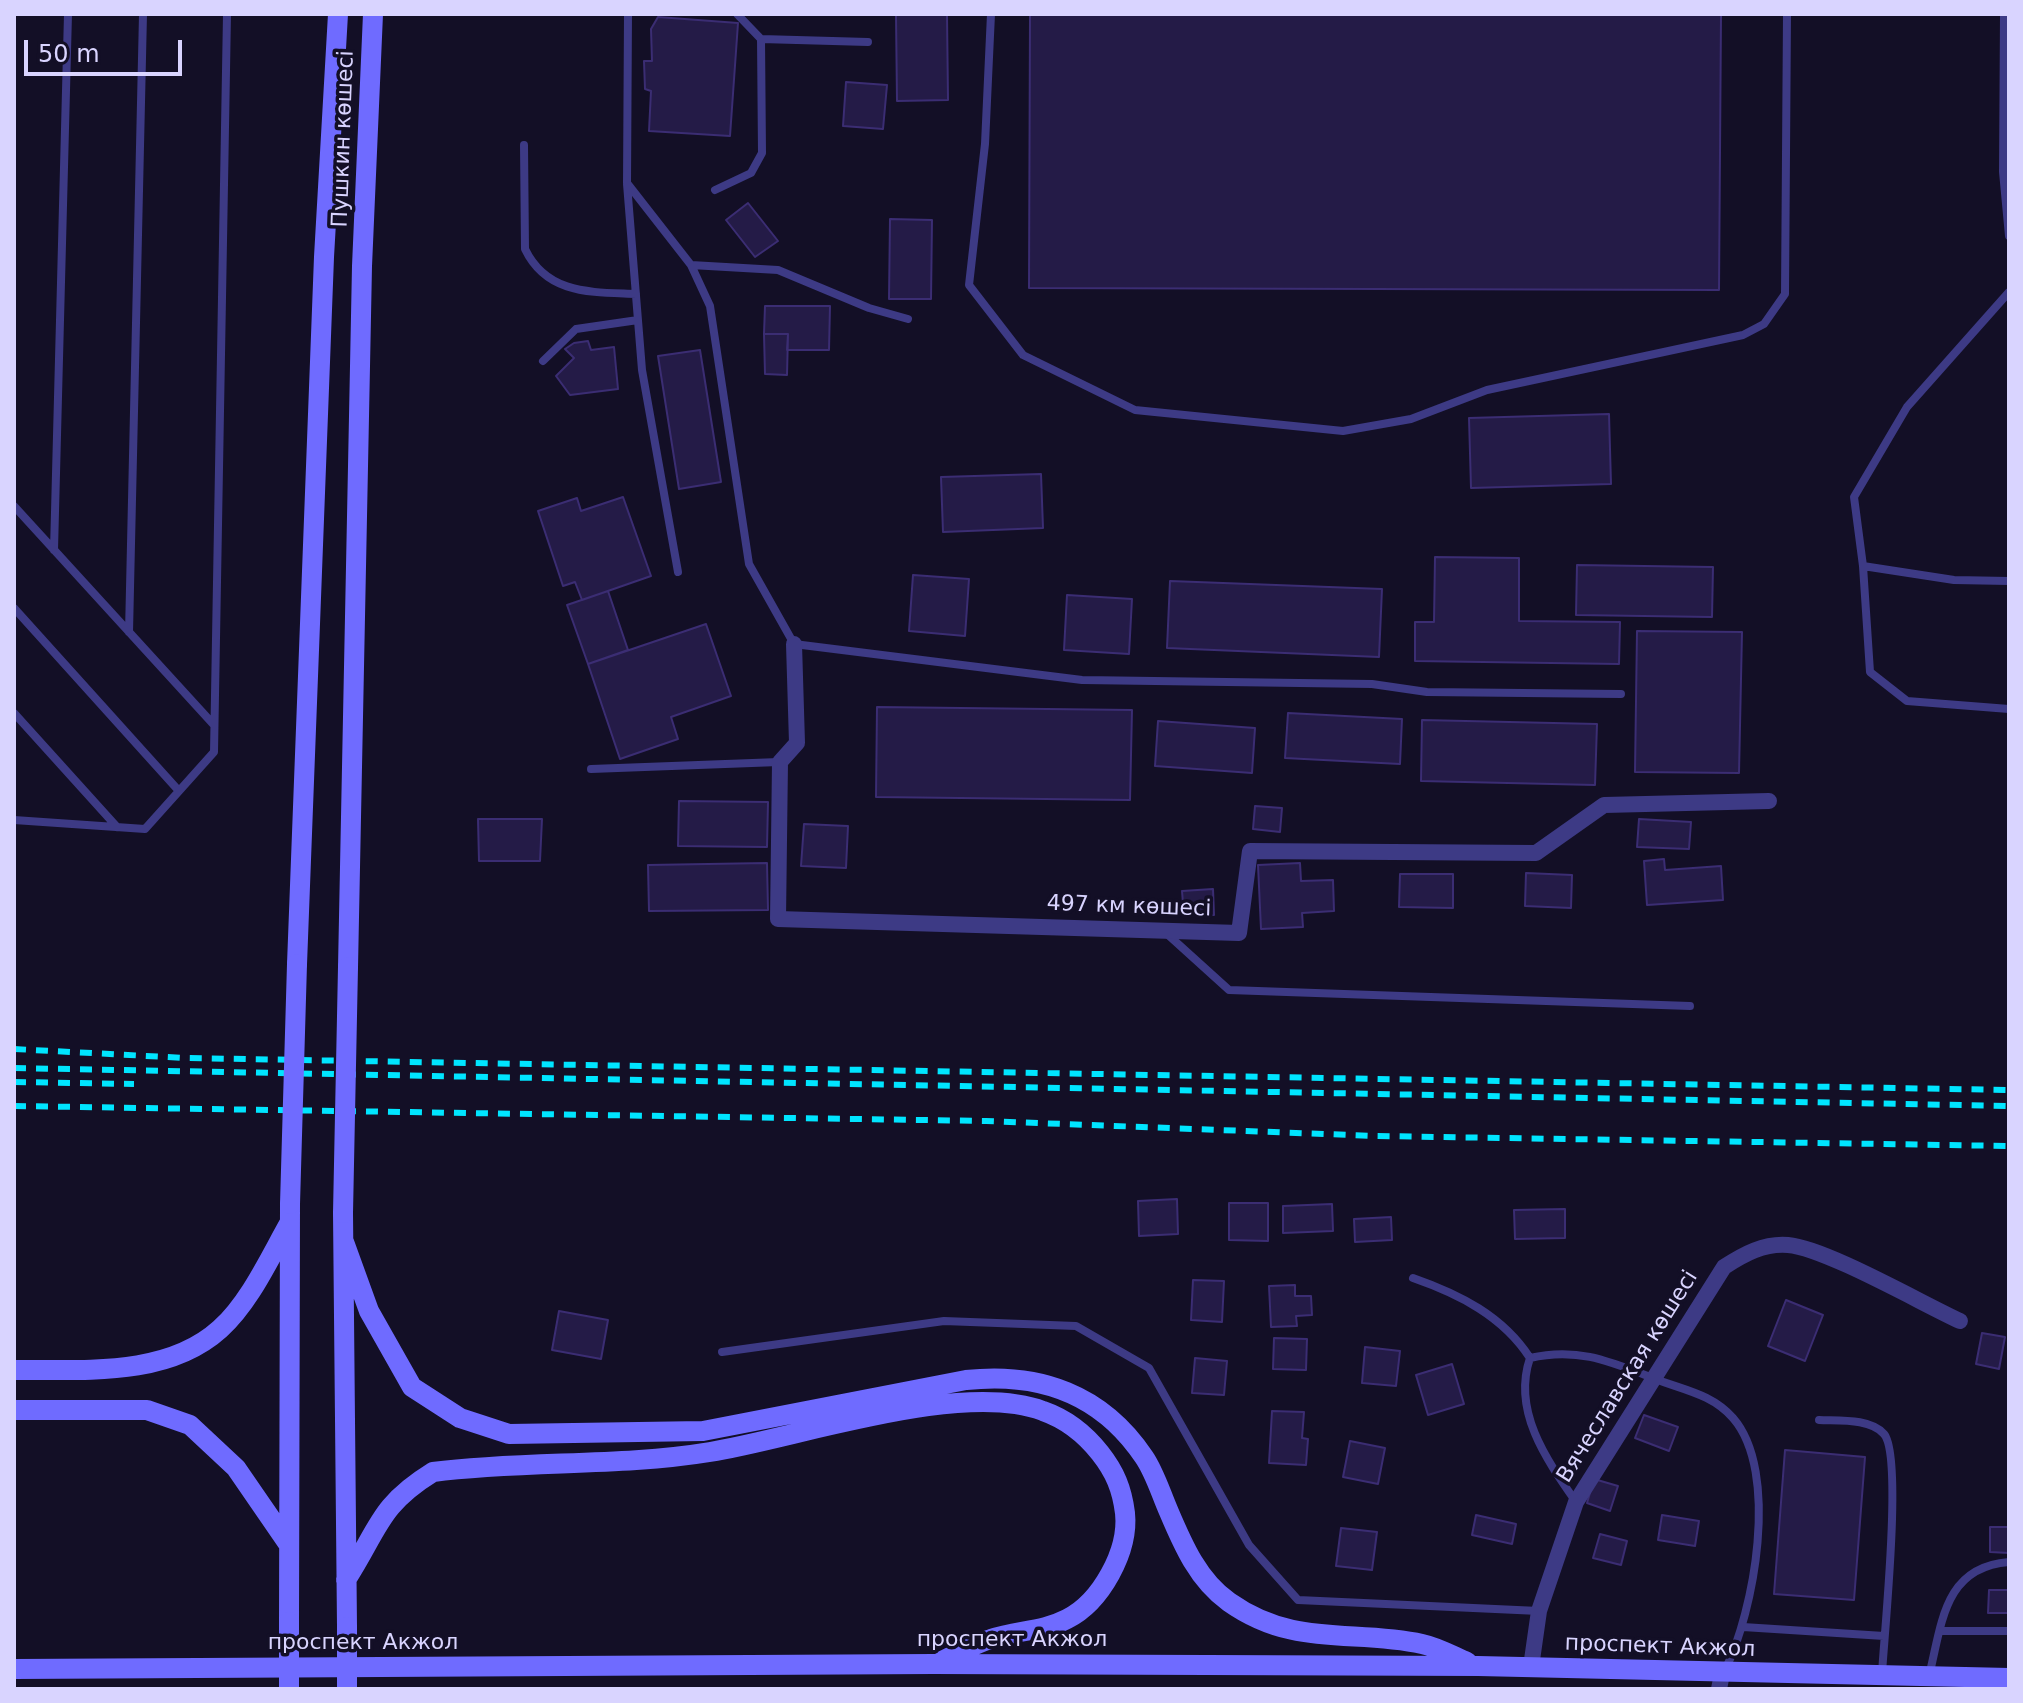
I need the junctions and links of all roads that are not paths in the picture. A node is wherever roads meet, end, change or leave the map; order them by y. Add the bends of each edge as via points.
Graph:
1 (68, 14) edge
2 (143, 14) edge
3 (227, 14) edge
4 (338, 14) edge
5 (373, 14) edge
6 (628, 14) edge
7 (737, 14) edge
8 (991, 14) edge
9 (1787, 14) edge
10 (2004, 14) edge
11 (761, 39) junction
12 (868, 42) dead end
13 (524, 145) dead end
14 (2009, 157) edge
15 (2003, 172) junction
16 (627, 183) junction
17 (715, 190) dead end
18 (2009, 236) edge
19 (691, 265) junction
20 (2009, 292) edge
21 (636, 294) junction
22 (908, 319) dead end
23 (638, 320) junction
24 (543, 361) dead end
25 (14, 506) edge
26 (54, 550) junction
27 (1863, 566) junction
28 (678, 572) dead end
29 (2009, 581) edge
30 (14, 608) edge
31 (129, 632) junction
32 (794, 644) junction
33 (1621, 694) dead end
34 (2009, 709) edge
35 (14, 713) edge
36 (214, 725) junction
37 (780, 762) junction
38 (591, 769) dead end
39 (179, 791) junction
40 (1769, 801) dead end
41 (15, 819) edge
42 (117, 827) junction
43 (1162, 930) junction
44 (1690, 1006) dead end
45 (290, 1213) junction
46 (344, 1242) junction
47 (1413, 1278) dead end
48 (1960, 1321) dead end
49 (722, 1352) dead end
50 (1530, 1358) junction
51 (14, 1370) edge
52 (1655, 1380) junction
53 (14, 1410) edge
54 (1819, 1420) dead end
55 (1576, 1502) junction
56 (289, 1545) junction
57 (2009, 1562) edge
58 (346, 1580) junction
59 (1539, 1611) junction
60 (1743, 1627) junction
61 (1940, 1631) junction
62 (2009, 1631) edge
63 (1884, 1636) junction
64 (934, 1664) junction
65 (1478, 1666) junction
66 (1531, 1667) junction
67 (14, 1669) edge
68 (1882, 1676) junction
69 (1928, 1677) junction
70 (2009, 1678) edge
71 (1720, 1682) edge
72 (289, 1689) edge
73 (347, 1689) edge

1 - 26 lane
2 - 31 lane
3 - 36 lane
4 - 45 main road, Пушкин көшесі, bridge via 324,257
5 - 46 main road, Пушкин көшесі, bridge via 362,266
6 - 16 lane
7 - 11 lane
8 - 9 lane via 985,144 969,285 1023,355 1135,410 1343,431 1411,419 1487,390 1743,335 1764,324 1785,294
10 - 15 lane
11 - 12 lane
11 - 17 lane via 762,153 751,173
13 - 21 lane via 525,249 532,264 554,283 580,292
14 - 15 lane
15 - 18 lane
16 - 19 lane
16 - 21 lane
19 - 22 lane via 778,270
19 - 32 lane via 710,306 749,564
20 - 27 lane via 1907,407 1854,497
21 - 23 lane
23 - 24 lane via 576,329
23 - 28 lane
25 - 26 lane
26 - 31 lane
27 - 29 lane via 1954,580
27 - 34 lane via 1870,672 1907,701
30 - 39 lane
31 - 36 lane
32 - 33 lane via 1082,680
32 - 37 street, 497 км көшесі via 797,743
35 - 42 lane
36 - 39 lane via 214,752
37 - 38 lane
37 - 43 street, 497 км көшесі via 778,919
39 - 42 lane via 145,829
40 - 43 street, 497 км көшесі via 1604,805 1536,853 1250,851 1239,933
41 - 42 lane
43 - 44 lane via 1229,990
45 - 51 main road via 246,1296 220,1329 198,1343 139,1365
45 - 56 main road, Пушкин көшесі
46 - 58 main road, Пушкин көшесі
46 - 65 main road via 369,1311 412,1387 460,1418 509,1434 703,1431 952,1382 1003,1376 1045,1383 1081,1398 1120,1424 1146,1460 1194,1566 1227,1601 1267,1623 1323,1637 1422,1644
47 - 50 lane via 1447,1290 1505,1327
48 - 52 street, Вячеславская көшесі via 1818,1254 1789,1245 1769,1246 1724,1267
49 - 59 lane via 944,1321 1076,1326 1149,1368 1249,1545 1298,1600
50 - 52 lane via 1556,1352 1588,1354
50 - 55 lane via 1524,1377 1530,1424
52 - 55 street, Вячеславская көшесі
52 - 60 lane via 1688,1388 1733,1417 1755,1461 1757,1526
53 - 56 main road via 147,1410 190,1425 236,1468
54 - 63 lane via 1869,1424 1889,1442 1893,1492
55 - 59 street, Вячеславская көшесі
56 - 72 main road, Пушкин көшесі, bridge
57 - 61 lane via 1978,1567 1963,1578
58 - 64 main road via 384,1511 403,1490 433,1472 696,1454 911,1409 972,1402 1040,1409 1089,1440 1117,1476 1125,1516 1119,1560 1070,1618 1036,1631 993,1638
58 - 73 main road, Пушкин көшесі, bridge
59 - 66 street, Вячеславская көшесі
60 - 63 lane
60 - 71 lane
61 - 62 lane
61 - 69 lane
63 - 68 lane
64 - 65 main road, проспект Акжол
64 - 67 main road, проспект Акжол
65 - 66 main road, проспект Акжол
66 - 71 main road, проспект Акжол
68 - 69 main road, проспект Акжол
68 - 71 main road, проспект Акжол
69 - 70 main road, проспект Акжол

